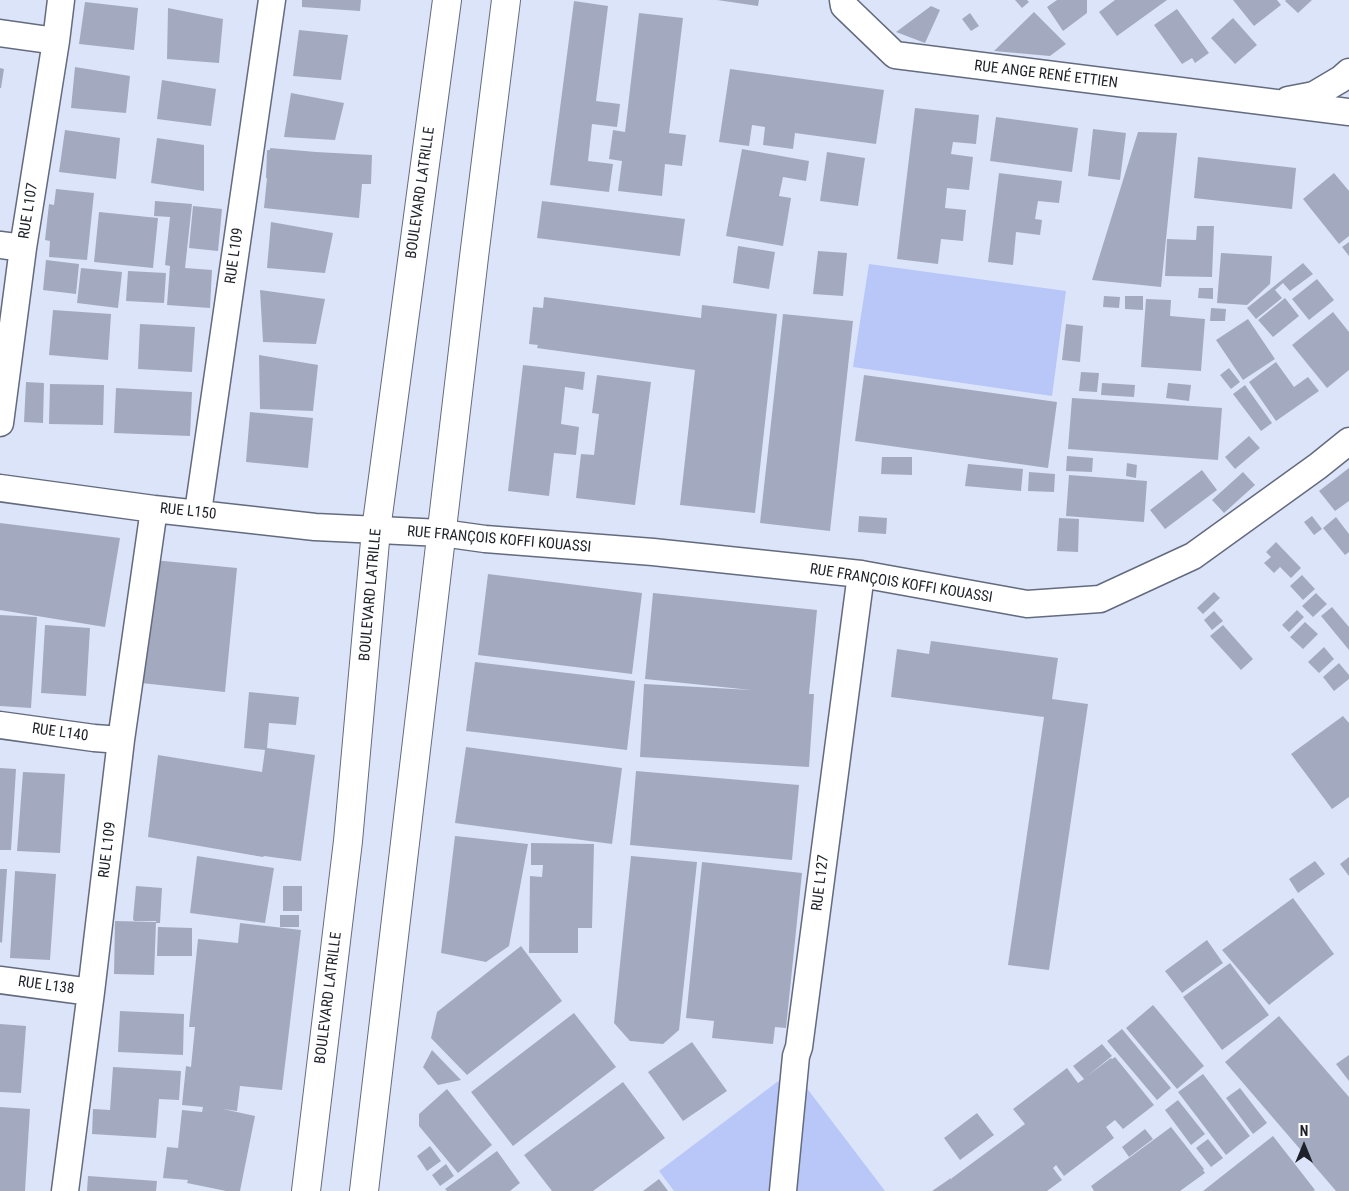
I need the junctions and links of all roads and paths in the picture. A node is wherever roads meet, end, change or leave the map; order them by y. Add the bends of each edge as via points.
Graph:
1 (61, 0) edge
2 (272, 0) edge
3 (447, 0) edge
4 (506, 0) edge
5 (843, 0) edge
6 (0, 33) edge
7 (56, 41) junction
8 (1349, 72) edge
9 (1274, 103) junction
10 (1349, 112) edge
11 (12, 246) edge
12 (0, 423) edge
13 (1349, 441) edge
14 (0, 488) edge
15 (154, 509) junction
16 (198, 512) junction
17 (376, 530) junction
18 (442, 533) junction
19 (861, 574) junction
20 (0, 725) edge
21 (121, 740) junction
22 (0, 980) edge
23 (91, 992) junction
24 (64, 1191) edge
25 (306, 1191) edge
26 (364, 1191) edge
27 (783, 1191) edge

1 - 7 street, RUE L107
2 - 16 street, RUE L109
3 - 17 main road, BOULEVARD LATRILLE
4 - 18 main road
5 - 9 street, RUE ANGE RENÉ ETTIEN via 844,6 895,55
6 - 7 street
7 - 11 street, RUE L107
8 - 9 street, RUE ANGE RENÉ ETTIEN via 1314,94
9 - 10 street, RUE ANGE RENÉ ETTIEN
11 - 12 street, RUE L107
13 - 19 street, RUE FRANÇOIS KOFFI KOUASSI via 1193,556 1100,599 1027,604
14 - 15 street, RUE L150
15 - 16 street, RUE L150
15 - 21 street, RUE L109
16 - 17 street, RUE L150 via 316,527
17 - 18 street, RUE FRANÇOIS KOFFI KOUASSI
17 - 25 main road, BOULEVARD LATRILLE via 348,841
18 - 19 street, RUE FRANÇOIS KOFFI KOUASSI
18 - 26 main road
19 - 27 street, RUE L127 via 796,1056
20 - 21 street, RUE L140
21 - 23 street, RUE L109
22 - 23 street, RUE L138
23 - 24 street, RUE L109

